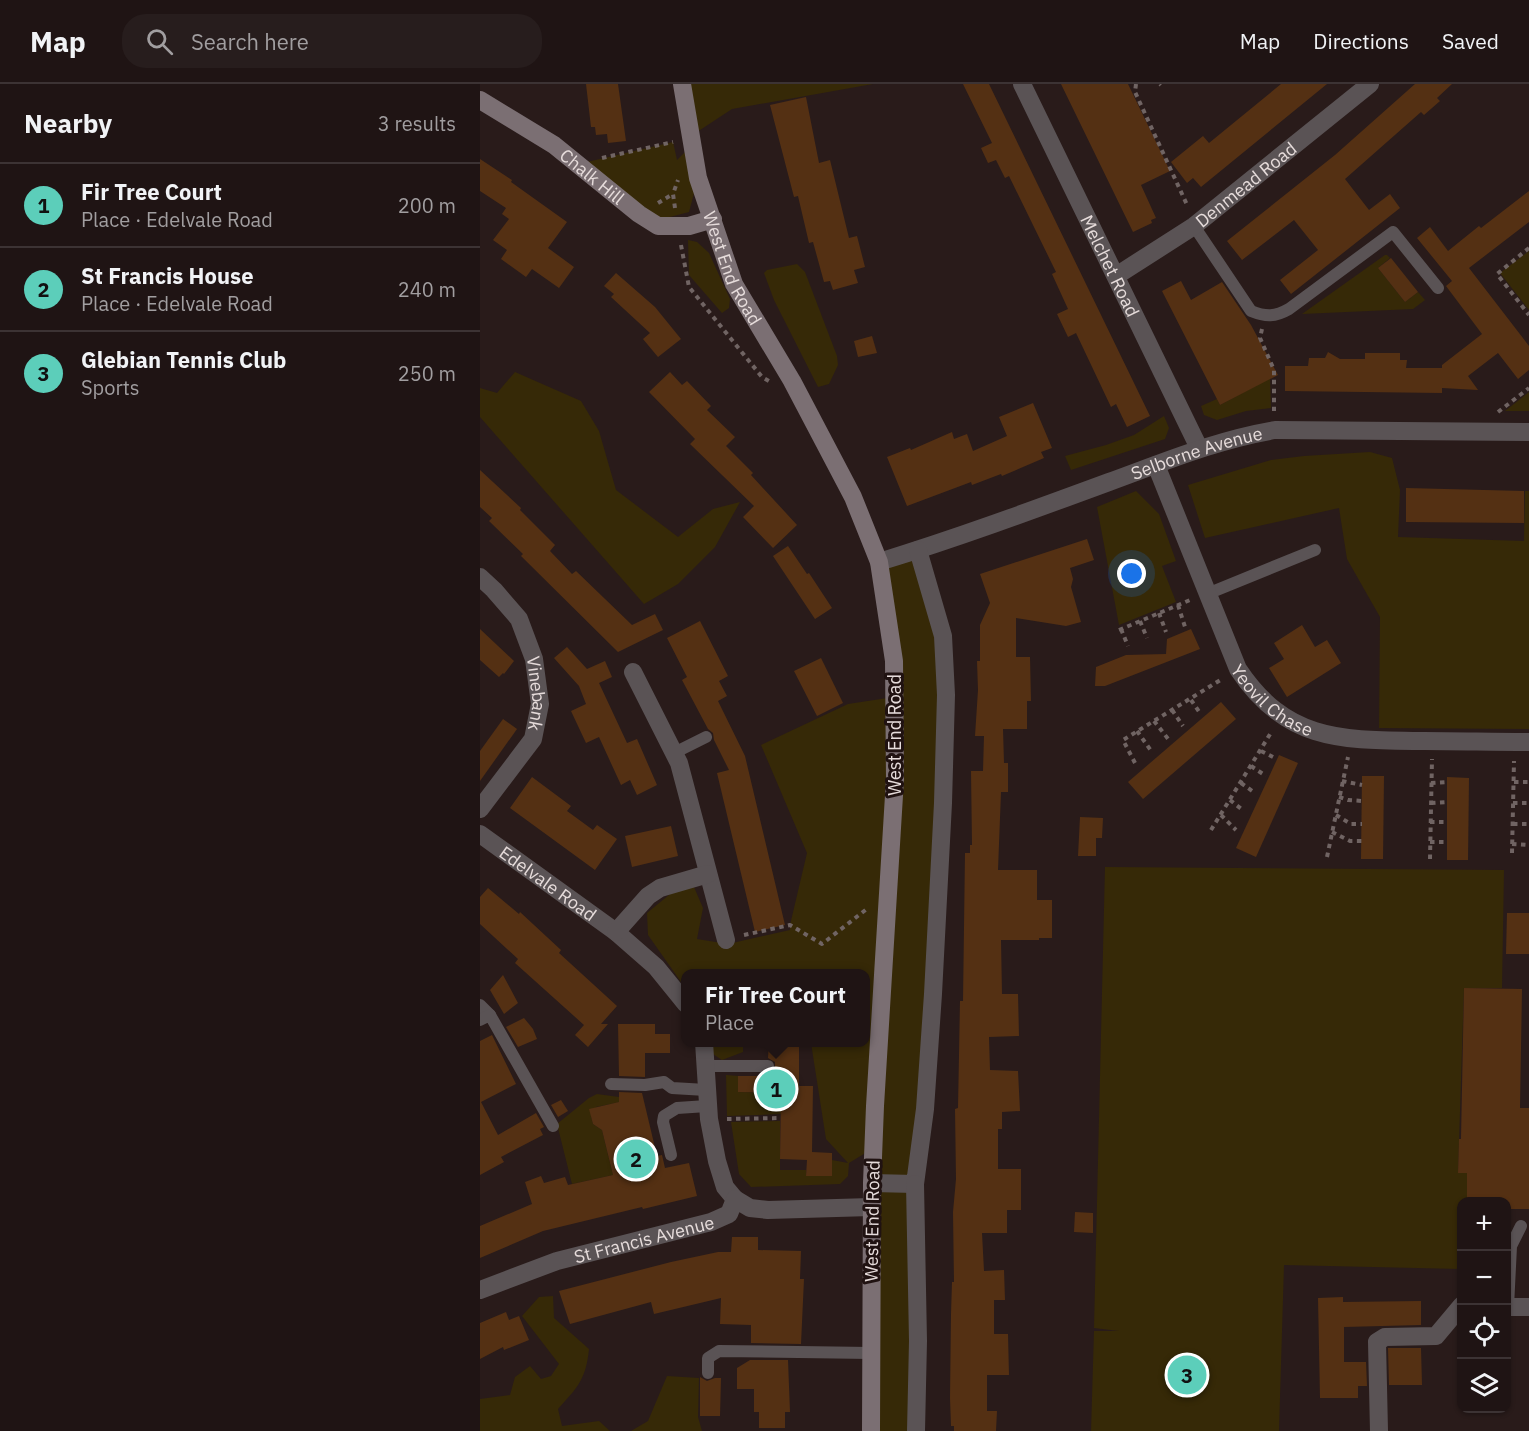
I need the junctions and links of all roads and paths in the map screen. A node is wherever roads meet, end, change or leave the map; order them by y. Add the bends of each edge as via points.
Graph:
1 (682, 84) edge
2 (1022, 84) edge
3 (1370, 84) edge
4 (1137, 85) edge
5 (480, 100) edge
6 (673, 142) dead end
7 (578, 164) junction
8 (713, 219) junction
9 (1195, 225) junction
10 (677, 226) junction
11 (1529, 248) edge
12 (1116, 276) junction
13 (1438, 288) dead end
14 (1529, 315) edge
15 (1263, 316) junction
16 (772, 383) dead end
17 (1529, 388) edge
18 (1275, 430) junction
19 (1495, 432) junction
20 (1529, 432) edge
21 (1199, 448) junction
22 (1156, 465) junction
23 (918, 550) junction
24 (1315, 550) dead end
25 (879, 562) junction
26 (480, 577) edge
27 (1207, 594) junction
28 (1178, 605) junction
29 (1159, 613) junction
30 (1140, 621) junction
31 (1185, 627) dead end
32 (1166, 632) dead end
33 (1147, 638) dead end
34 (1128, 646) dead end
35 (1238, 669) junction
36 (633, 672) dead end
37 (1191, 700) junction
38 (1172, 710) junction
39 (1200, 713) dead end
40 (1281, 715) junction
41 (1154, 721) junction
42 (1183, 726) dead end
43 (1137, 731) junction
44 (706, 737) dead end
45 (1352, 739) junction
46 (1169, 740) dead end
47 (1433, 741) junction
48 (1521, 742) edge
49 (1261, 751) junction
50 (1152, 752) dead end
51 (1273, 757) dead end
52 (676, 758) junction
53 (1135, 763) dead end
54 (1251, 766) junction
55 (1266, 776) dead end
56 (1342, 781) junction
57 (1447, 782) dead end
58 (1514, 782) junction
59 (1529, 782) edge
60 (1241, 783) junction
61 (1431, 783) junction
62 (1362, 785) dead end
63 (1255, 793) dead end
64 (1339, 797) junction
65 (1230, 800) junction
66 (1362, 801) dead end
67 (1447, 802) dead end
68 (1431, 803) junction
69 (1513, 803) junction
70 (1529, 803) edge
71 (480, 809) edge
72 (1244, 811) dead end
73 (1221, 815) junction
74 (1336, 815) junction
75 (1430, 822) junction
76 (1447, 822) dead end
77 (1362, 824) dead end
78 (1513, 824) junction
79 (1529, 824) edge
80 (1211, 830) dead end
81 (1236, 830) dead end
82 (1332, 832) junction
83 (480, 834) edge
84 (1362, 841) dead end
85 (1430, 842) junction
86 (1447, 842) dead end
87 (1512, 844) junction
88 (1529, 844) edge
89 (1512, 853) dead end
90 (1327, 857) dead end
91 (1430, 859) dead end
92 (708, 874) junction
93 (888, 893) junction
94 (616, 932) junction
95 (726, 940) joint
96 (681, 998) edge
97 (480, 1005) edge
98 (485, 1018) edge
99 (704, 1047) edge
100 (705, 1066) junction
101 (768, 1066) dead end
102 (611, 1084) dead end
103 (707, 1105) junction
104 (780, 1118) dead end
105 (553, 1126) dead end
106 (670, 1155) dead end
107 (872, 1183) junction
108 (915, 1184) junction
109 (735, 1198) junction
110 (871, 1207) junction
111 (1521, 1226) dead end
112 (480, 1290) edge
113 (1507, 1305) edge
114 (1511, 1307) edge
115 (1529, 1307) edge
116 (1457, 1310) edge
117 (871, 1353) junction
118 (708, 1373) dead end
119 (871, 1431) edge
120 (916, 1431) edge
121 (1379, 1431) edge

1 - 8 street, West End Road via 698,178
2 - 12 street, Melchet Road
3 - 9 street, Denmead Road
4 - 9 path via 1135,92
5 - 7 street, Chalk Hill
6 - 7 path
7 - 10 street, Chalk Hill via 658,226
8 - 10 street, Chalk Hill
8 - 25 street, West End Road via 734,284 792,381 853,497
9 - 12 street, Denmead Road
9 - 15 lane via 1251,311
10 - 16 path via 689,287 762,377
11 - 14 path via 1497,274
12 - 21 street, Melchet Road
13 - 15 lane via 1393,232 1289,309
15 - 18 path via 1260,338 1274,370
17 - 19 path via 1496,414
18 - 19 street, Selborne Avenue
18 - 21 street, Selborne Avenue
19 - 20 street, Selborne Avenue
21 - 22 street, Selborne Avenue
22 - 23 street, Selborne Avenue
22 - 27 street, Yeovil Chase
23 - 25 street, Selborne Avenue
23 - 108 street via 943,636 946,694 933,994
24 - 27 lane
25 - 93 street, West End Road via 894,661 895,779
26 - 71 street, Vinebank via 519,619 534,659 540,704 533,739
27 - 28 path
27 - 35 street, Yeovil Chase
28 - 29 path
28 - 31 path
29 - 30 path
29 - 32 path
30 - 33 path
30 - 34 path via 1120,629
35 - 37 path
35 - 40 street, Yeovil Chase
36 - 52 street
37 - 38 path
37 - 39 path
38 - 41 path
38 - 42 path
40 - 45 street, Yeovil Chase via 1307,729
40 - 49 path
41 - 43 path
41 - 46 path
43 - 50 path
43 - 53 path via 1122,740
44 - 52 lane
45 - 47 street, Yeovil Chase
45 - 56 path
47 - 48 street, Yeovil Chase
47 - 61 path
48 - 58 path
49 - 51 path
49 - 54 path
52 - 92 street
54 - 55 path
54 - 60 path
56 - 62 path
56 - 64 path
57 - 61 path
58 - 59 path
58 - 69 path
60 - 63 path
60 - 65 path
61 - 68 path
64 - 66 path
64 - 74 path
65 - 72 path
65 - 73 path
67 - 68 path
68 - 75 path
69 - 70 path
69 - 78 path
73 - 80 path
73 - 81 path
74 - 77 path via 1352,824
74 - 82 path
75 - 76 path
75 - 85 path
78 - 79 path
78 - 87 path
82 - 84 path via 1350,841
82 - 90 path
83 - 94 street, Edelvale Road
85 - 86 path
85 - 91 path
87 - 88 path
87 - 89 path
92 - 94 street, Edelvale Road via 660,888
92 - 95 street
93 - 95 path via 822,944 790,925
93 - 107 street, West End Road
94 - 96 street, Edelvale Road via 656,967
97 - 98 lane
98 - 105 lane
99 - 100 street
100 - 101 lane
100 - 103 street
102 - 103 lane via 664,1082
103 - 104 path
103 - 106 lane via 677,1108 664,1116
103 - 109 street via 717,1161 725,1187
107 - 108 street
107 - 110 street, West End Road
108 - 120 street
109 - 110 street, St Francis Avenue via 750,1208 768,1210
109 - 112 street, St Francis Avenue via 729,1214 711,1222 557,1261
110 - 117 street, West End Road
111 - 113 lane via 1511,1246
114 - 115 street
116 - 121 street via 1436,1336 1385,1337 1377,1342
117 - 118 lane via 719,1351 708,1358
117 - 119 street, West End Road

